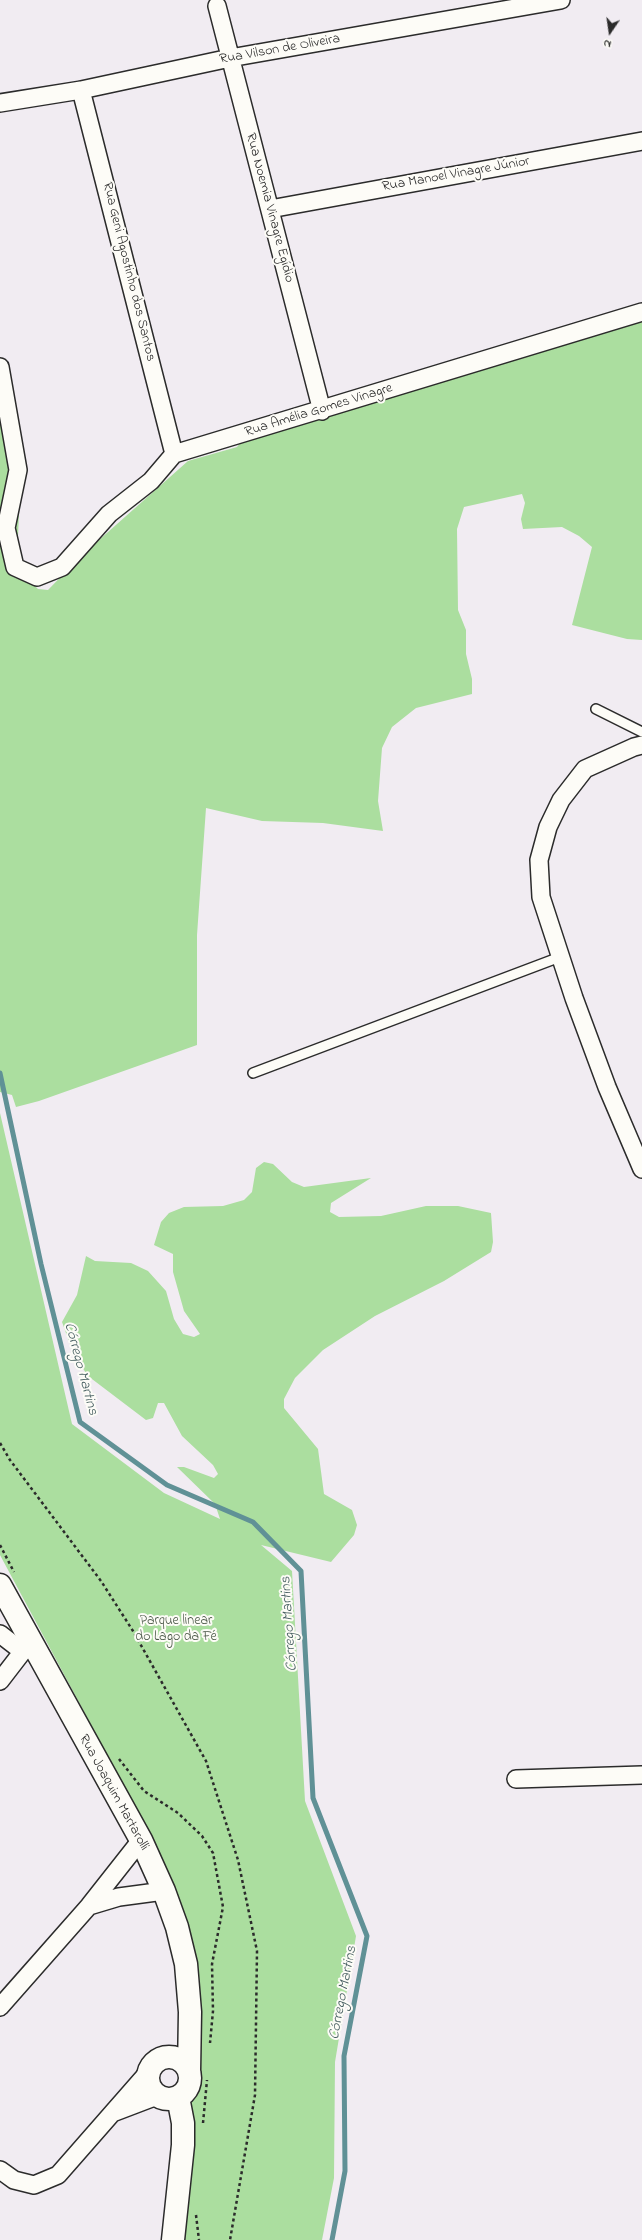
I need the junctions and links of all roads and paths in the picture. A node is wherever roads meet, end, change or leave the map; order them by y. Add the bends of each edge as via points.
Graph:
1 (561, 0) edge
2 (217, 6) dead end
3 (230, 58) junction
4 (81, 90) junction
5 (0, 103) edge
6 (642, 141) edge
7 (270, 209) junction
8 (642, 312) edge
9 (0, 367) edge
10 (322, 410) junction
11 (174, 454) junction
12 (596, 709) dead end
13 (642, 732) edge
14 (642, 745) edge
15 (560, 957) junction
16 (253, 1073) dead end
17 (642, 1169) edge
18 (0, 1443) edge
19 (0, 1585) edge
20 (0, 1634) edge
21 (26, 1647) junction
22 (0, 1681) edge
23 (642, 1775) edge
24 (516, 1778) dead end
25 (141, 1840) junction
26 (164, 1891) junction
27 (89, 1906) junction
28 (0, 2007) edge
29 (190, 2012) junction
30 (158, 2064) junction
31 (189, 2072) junction
32 (168, 2096) junction
33 (113, 2113) junction
34 (0, 2170) edge
35 (173, 2240) edge
36 (230, 2240) edge

1 - 3 street, Rua Vilson de Oliveira
2 - 3 street, Rua Noemia Vinagre Egídio
3 - 4 street, Rua Vilson de Oliveira
3 - 7 street, Rua Noemia Vinagre Egídio
4 - 5 street, Rua Vilson de Oliveira
4 - 11 street, Rua Geni Agostinho dos Santos
6 - 7 street, Rua Manoel Vinagre Júnior
7 - 10 street, Rua Noemia Vinagre Egídio
8 - 10 street, Rua Amélia Gomes Vinagre
9 - 11 street via 18,470 6,528 15,567 37,577 62,567 109,514 151,481
10 - 11 street, Rua Amélia Gomes Vinagre
12 - 13 lane
14 - 15 street via 585,769 562,800 548,827 539,860 541,897
15 - 16 lane
15 - 17 street via 607,1086
18 - 36 path via 101,1581 134,1631 206,1761 238,1860 257,1951 255,2095
19 - 21 street, Rua Joaquim Martarolli
20 - 21 street
21 - 22 street
21 - 25 street, Rua Joaquim Martarolli
23 - 24 street
25 - 26 street, Rua Joaquim Martarolli
25 - 27 street
26 - 27 street via 119,1897
26 - 29 street, Rua Joaquim Martarolli via 177,1927 186,1964
27 - 28 street
29 - 30 street
29 - 31 street, Rua Joaquim Martarolli
30 - 31 street via 180,2061
30 - 32 street via 149,2084
30 - 33 street
31 - 32 street via 188,2087
32 - 33 street
32 - 35 street via 183,2123
33 - 34 street via 58,2174 34,2185 14,2180

